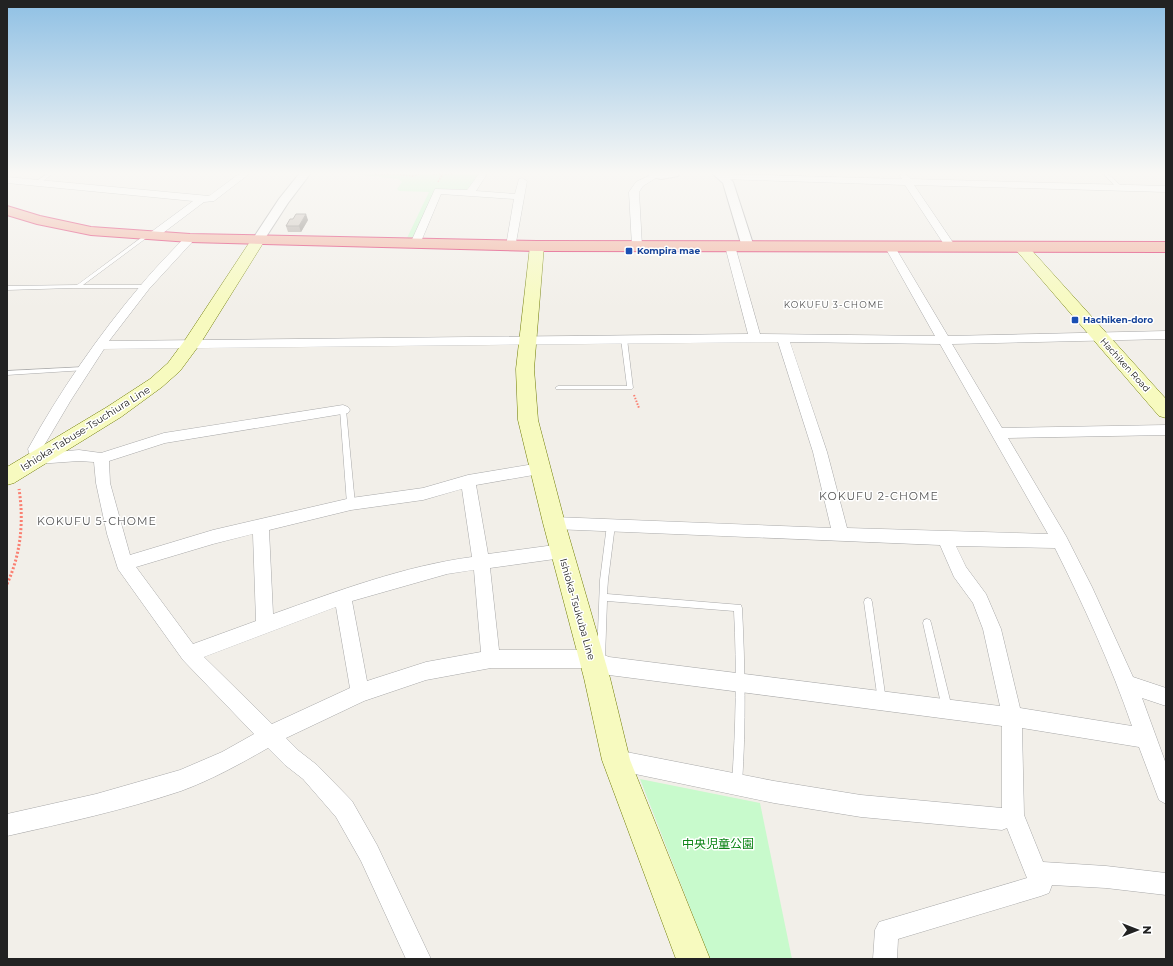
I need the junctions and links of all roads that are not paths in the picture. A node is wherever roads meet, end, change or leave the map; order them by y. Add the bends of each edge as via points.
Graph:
1 (34, 219) edge
2 (173, 219) edge
3 (271, 219) edge
4 (426, 219) edge
5 (516, 219) edge
6 (636, 219) edge
7 (740, 219) edge
8 (933, 219) edge
9 (149, 236) junction
10 (190, 238) junction
11 (258, 240) junction
12 (415, 244) junction
13 (511, 246) junction
14 (537, 246) junction
15 (637, 246) junction
16 (730, 246) junction
17 (748, 246) junction
18 (890, 247) junction
19 (951, 247) junction
20 (1021, 247) junction
21 (1166, 247) edge
22 (78, 286) junction
23 (145, 287) junction
24 (7, 288) edge
25 (1166, 335) edge
26 (1099, 336) junction
27 (755, 338) junction
28 (783, 338) junction
29 (624, 339) junction
30 (945, 340) junction
31 (528, 341) junction
32 (191, 344) junction
33 (100, 345) junction
34 (84, 369) junction
35 (7, 373) edge
36 (558, 388) dead end
37 (343, 410) joint
38 (1166, 411) edge
39 (1166, 430) edge
40 (997, 433) junction
41 (101, 458) junction
42 (37, 459) junction
43 (540, 469) junction
44 (10, 475) edge
45 (468, 481) junction
46 (351, 504) junction
47 (554, 523) junction
48 (261, 525) junction
49 (611, 525) junction
50 (840, 534) junction
51 (945, 539) junction
52 (1060, 541) junction
53 (562, 551) junction
54 (481, 562) junction
55 (124, 564) junction
56 (342, 597) junction
57 (603, 597) junction
58 (868, 602) dead end
59 (927, 623) dead end
60 (265, 625) junction
61 (189, 654) junction
62 (491, 659) junction
63 (596, 661) junction
64 (739, 684) junction
65 (1127, 684) junction
66 (360, 693) junction
67 (1166, 697) edge
68 (882, 701) junction
69 (947, 709) junction
70 (1012, 717) junction
71 (271, 735) junction
72 (1146, 738) junction
73 (616, 760) junction
74 (737, 784) junction
75 (1166, 793) edge
76 (1013, 815) junction
77 (7, 825) edge
78 (1036, 873) junction
79 (1166, 884) edge
80 (418, 959) edge
81 (693, 959) edge
82 (885, 959) edge

1 - 9 highway via 115,234
2 - 9 street
3 - 11 street
4 - 12 street
5 - 13 street
6 - 15 street
7 - 17 street
8 - 19 street
9 - 10 highway
9 - 22 lane
10 - 11 highway
10 - 23 street
11 - 12 highway
11 - 32 main road, Ishioka-Tabuse-Tsuchiura Line
12 - 13 highway
13 - 14 highway
14 - 15 highway
14 - 31 main road, Ishioka-Tsukuba Line
15 - 16 highway
16 - 17 highway
16 - 27 street
17 - 18 highway
18 - 19 highway
18 - 30 street
19 - 20 highway
20 - 21 highway
20 - 26 main road, Hachiken Road
22 - 23 lane
22 - 24 lane
23 - 33 street
25 - 26 street
26 - 30 street
26 - 38 main road, Hachiken Road
27 - 28 street
27 - 29 street
28 - 30 street
28 - 50 street via 820,452
29 - 31 street
29 - 36 lane via 630,388
30 - 40 street
31 - 32 street
31 - 43 main road, Ishioka-Tsukuba Line via 525,393 528,420
32 - 33 street
32 - 42 main road, Ishioka-Tabuse-Tsuchiura Line via 174,367 156,383
33 - 34 street
34 - 35 lane
34 - 42 street via 36,449
37 - 41 street via 164,438
37 - 46 lane
39 - 40 street
40 - 52 street
41 - 42 street via 87,455
41 - 55 street via 103,483
42 - 44 main road, Ishioka-Tabuse-Tsuchiura Line
43 - 45 street
43 - 47 main road, Ishioka-Tsukuba Line
45 - 46 street via 423,494
45 - 54 street
46 - 48 street
47 - 49 street
47 - 53 main road, Ishioka-Tsukuba Line
48 - 55 street
48 - 60 street
49 - 50 street
49 - 57 lane
50 - 51 street
51 - 52 street
51 - 70 street via 960,572 980,599 992,629
52 - 65 street
53 - 54 street
53 - 63 main road, Ishioka-Tsukuba Line
54 - 56 street via 447,567
54 - 62 street
55 - 61 street
56 - 60 street
56 - 66 street
57 - 63 lane
57 - 64 lane via 738,608
58 - 68 lane
59 - 69 lane
60 - 61 street
61 - 71 street
62 - 63 street
62 - 66 street via 426,671
63 - 64 street via 609,666
63 - 73 main road, Ishioka-Tsukuba Line
64 - 68 street
64 - 74 lane via 740,740
65 - 67 street
65 - 72 street
66 - 71 street
68 - 69 street
69 - 70 street
70 - 72 street
70 - 76 street
71 - 77 street via 229,759 181,780 96,805
71 - 80 street via 344,809 369,853
72 - 75 street
73 - 74 street
73 - 81 main road, Ishioka-Tsukuba Line
74 - 76 street via 861,806 1002,819
76 - 78 street
78 - 79 street
78 - 82 street via 1041,885 887,930

